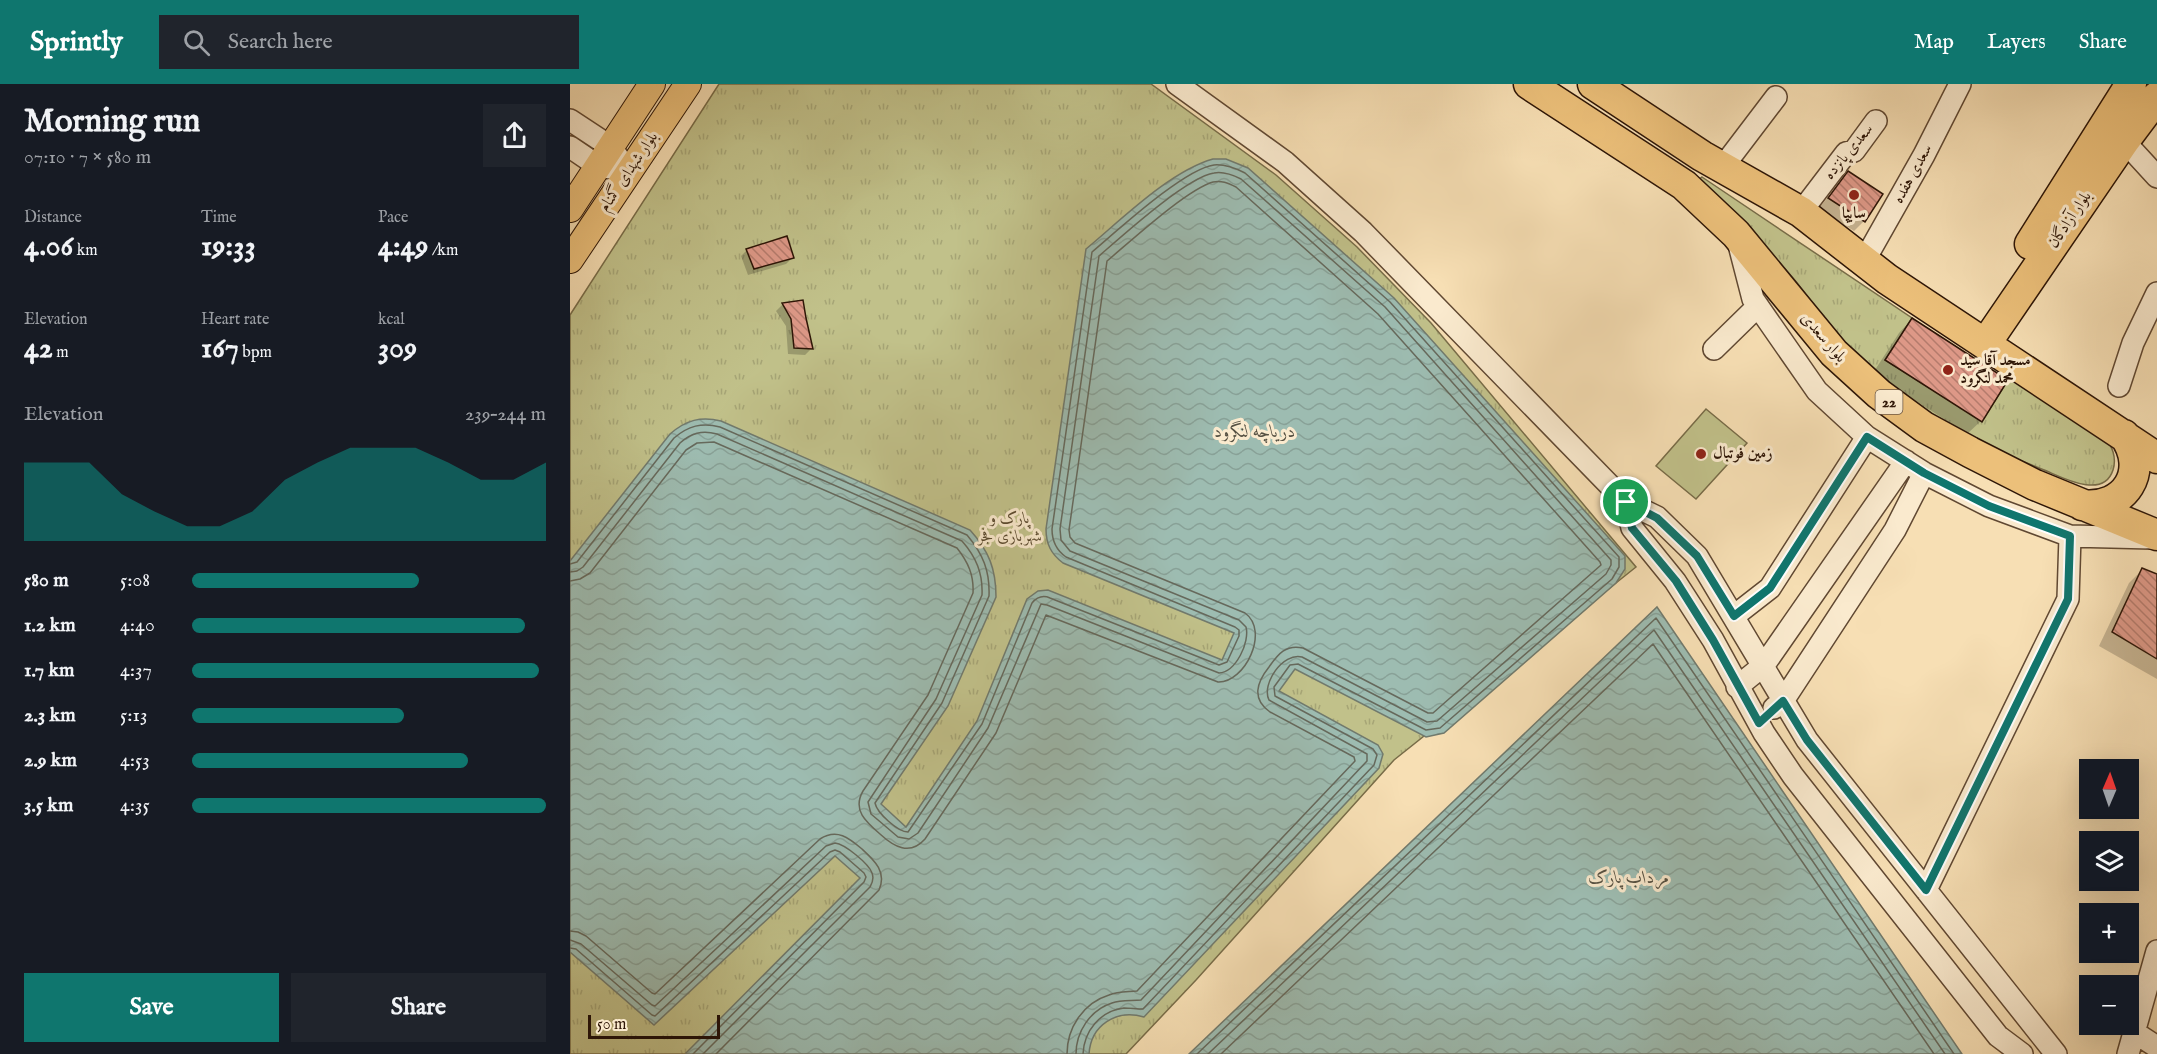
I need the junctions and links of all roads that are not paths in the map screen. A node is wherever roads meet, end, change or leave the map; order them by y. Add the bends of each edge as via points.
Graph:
1 (652, 84) edge
2 (688, 84) edge
3 (1177, 84) edge
4 (1529, 84) edge
5 (1960, 84) edge
6 (2130, 84) edge
7 (1604, 87) edge
8 (1776, 98) dead end
9 (2157, 98) edge
10 (570, 120) edge
11 (1876, 121) dead end
12 (2124, 141) junction
13 (570, 147) edge
14 (605, 157) junction
15 (1722, 168) junction
16 (628, 172) junction
17 (2157, 177) edge
18 (570, 209) edge
19 (1801, 212) junction
20 (1736, 234) junction
21 (570, 260) edge
22 (1863, 262) junction
23 (2157, 293) edge
24 (1758, 306) junction
25 (1979, 339) junction
26 (1714, 349) dead end
27 (2119, 386) dead end
28 (2124, 435) junction
29 (1867, 437) junction
30 (2157, 458) edge
31 (1906, 461) junction
32 (1924, 473) junction
33 (1626, 502) junction
34 (2082, 505) junction
35 (2070, 536) junction
36 (2157, 537) edge
37 (1734, 616) junction
38 (1764, 665) junction
39 (1737, 687) junction
40 (1783, 701) junction
41 (1759, 723) junction
42 (1926, 890) junction
43 (2157, 951) edge
44 (2139, 1014) edge
45 (2133, 1035) edge
46 (2139, 1035) edge
47 (2157, 1047) edge
48 (2022, 1054) edge
49 (2056, 1054) edge
50 (2128, 1054) edge

1 - 14 main road, بلوار شهدای گمنام
2 - 16 main road, بلوار شهدای گمنام
3 - 33 street via 1285,162 1363,232
4 - 20 highway, بلوار سعدی / 22 via 1684,185
5 - 22 street, سعدی هفده
6 - 25 highway, بلوار آزادگان
7 - 15 highway
8 - 15 street
9 - 12 highway, بلوار آزادگان
10 - 14 street
11 - 19 street, سعدی پانزده via 1854,151 1845,153
12 - 17 street
12 - 25 highway, بلوار آزادگان
13 - 14 street
14 - 16 street
14 - 18 main road, بلوار شهدای گمنام
15 - 19 highway
16 - 21 main road, بلوار شهدای گمنام
19 - 22 highway
20 - 24 street
20 - 34 highway, بلوار سعدی / 22 via 1834,352 1879,394 1924,427
22 - 25 highway
23 - 27 street via 2133,343
24 - 26 street
24 - 29 street via 1817,391
25 - 28 highway
28 - 30 highway
28 - 34 highway via 2134,453 2130,484 2110,502
29 - 31 street
29 - 37 street via 1770,588
31 - 32 street
31 - 38 street
32 - 35 street via 1989,506
32 - 40 street via 1894,531
33 - 37 street via 1657,518 1697,556
33 - 39 street via 1632,528 1676,581
34 - 36 highway, بلوار سعدی / 22
35 - 36 street
35 - 42 street via 2068,599
37 - 38 street
38 - 39 street
38 - 40 street
39 - 41 street
40 - 41 street
40 - 42 street via 1807,740
41 - 48 street via 1793,776 1998,1036
42 - 49 street
43 - 44 street
45 - 50 street
46 - 47 street

